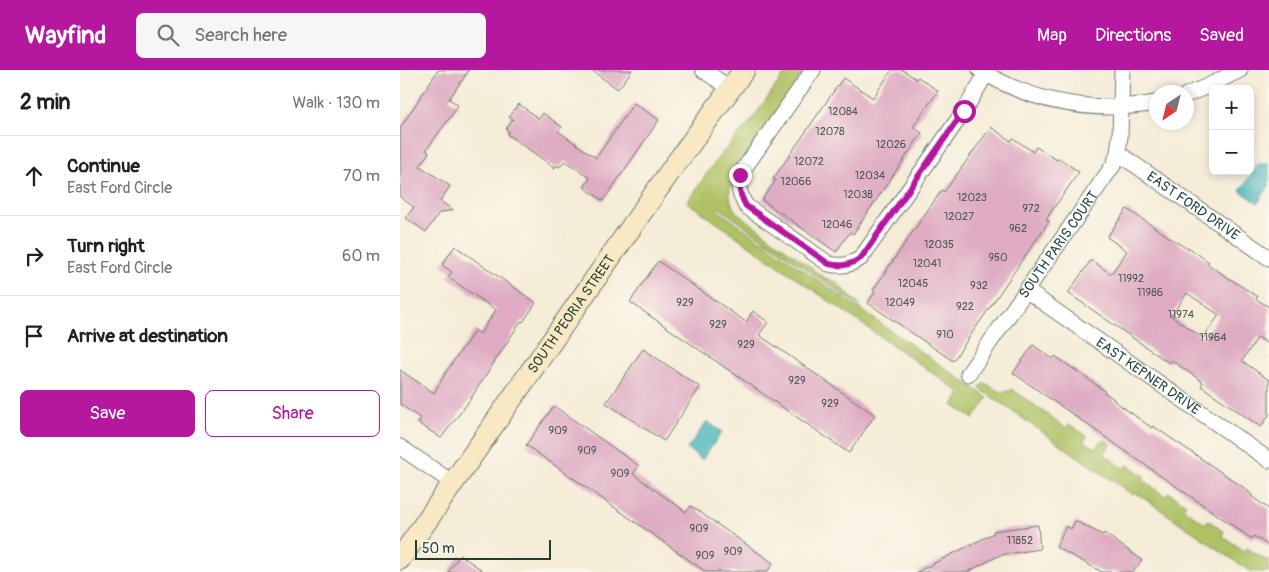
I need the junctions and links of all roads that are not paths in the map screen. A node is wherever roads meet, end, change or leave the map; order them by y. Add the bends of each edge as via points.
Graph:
1 (703, 70) edge
2 (744, 70) edge
3 (813, 70) edge
4 (1122, 70) edge
5 (1240, 70) edge
6 (983, 72) edge
7 (731, 89) junction
8 (1194, 92) edge
9 (1149, 104) edge
10 (1120, 107) junction
11 (1118, 153) junction
12 (1269, 258) edge
13 (1026, 291) junction
14 (968, 374) dead end
15 (400, 447) edge
16 (1269, 460) edge
17 (453, 483) junction
18 (400, 559) edge

1 - 7 street
2 - 7 main road, SOUTH PEORIA STREET
3 - 6 street via 743,170 740,196 746,206 829,264 840,266 861,258 964,111
4 - 10 street, SOUTH PARIS COURT
5 - 8 street
6 - 10 street via 1047,100 1097,108
7 - 17 main road, SOUTH PEORIA STREET
9 - 10 street
10 - 11 street, SOUTH PARIS COURT
11 - 12 street, EAST FORD DRIVE
11 - 13 street, SOUTH PARIS COURT via 1114,164
13 - 14 street, SOUTH PARIS COURT
13 - 16 street, EAST KEPNER DRIVE
15 - 17 street
17 - 18 main road, SOUTH PEORIA STREET

